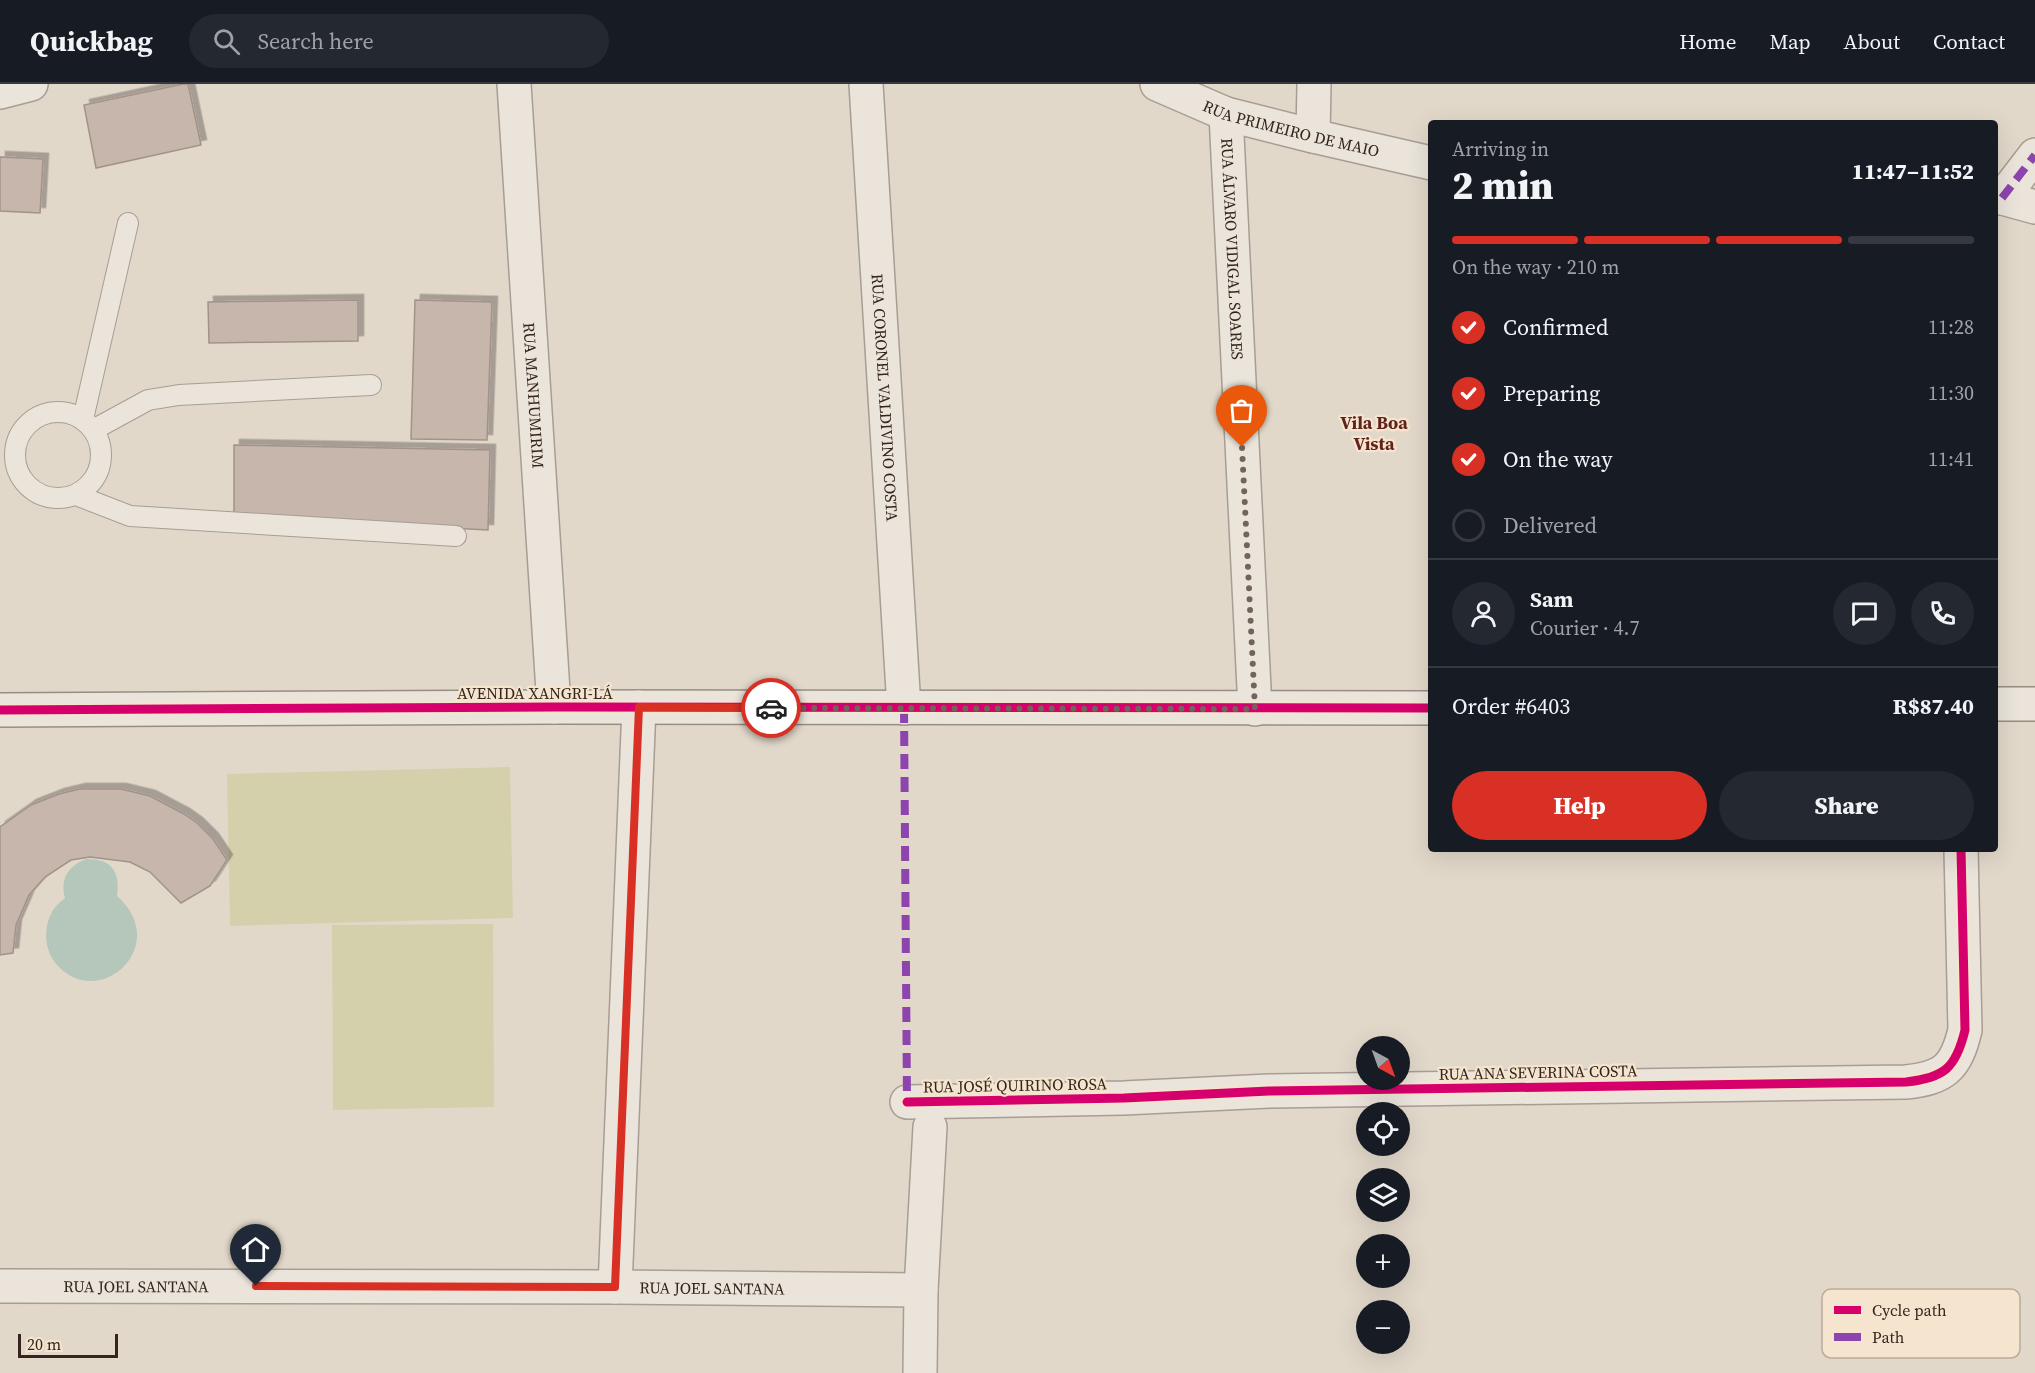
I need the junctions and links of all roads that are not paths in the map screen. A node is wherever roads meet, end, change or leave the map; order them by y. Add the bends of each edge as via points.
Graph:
1 (31, 84) edge
2 (514, 84) edge
3 (866, 84) edge
4 (1157, 84) edge
5 (1314, 84) edge
6 (0, 92) edge
7 (1226, 114) junction
8 (1313, 136) junction
9 (2035, 155) edge
10 (1428, 161) edge
11 (1998, 197) edge
12 (2035, 207) edge
13 (128, 224) dead end
14 (371, 385) dead end
15 (88, 424) junction
16 (8, 467) edge
17 (76, 495) junction
18 (456, 536) dead end
19 (1998, 704) edge
20 (2035, 704) edge
21 (554, 707) junction
22 (639, 707) junction
23 (904, 708) junction
24 (1428, 708) edge
25 (1255, 709) junction
26 (0, 710) edge
27 (1961, 852) edge
28 (1124, 1098) joint
29 (908, 1102) dead end
30 (930, 1127) dead end
31 (0, 1286) edge
32 (615, 1287) junction
33 (921, 1290) junction
34 (920, 1373) edge

1 - 6 street
2 - 21 street, RUA MANHUMIRIM
3 - 23 street, RUA CORONEL VALDIVINO COSTA
4 - 7 street, RUA PRIMEIRO DE MAIO
5 - 8 street
7 - 8 street, RUA PRIMEIRO DE MAIO
7 - 25 street, RUA ÁLVARO VIDIGAL SOARES
8 - 10 street, RUA PRIMEIRO DE MAIO
9 - 11 street
11 - 12 street
13 - 15 lane
14 - 15 lane via 179,395 148,400
15 - 16 lane via 69,413 54,411 39,416 18,437
15 - 17 lane via 100,443 101,458 98,473
16 - 17 lane via 33,491 47,497
17 - 18 lane via 130,516
19 - 20 street
21 - 22 street, AVENIDA XANGRI-LÁ
21 - 26 street, AVENIDA XANGRI-LÁ
22 - 23 street, AVENIDA XANGRI-LÁ
22 - 32 street
23 - 25 street, AVENIDA XANGRI-LÁ
24 - 25 street, AVENIDA XANGRI-LÁ
27 - 28 street, RUA ANA SEVERINA COSTA via 1965,1030 1960,1052 1948,1068 1929,1080 1281,1091
28 - 29 street, RUA JOSÉ QUIRINO ROSA
30 - 33 street
31 - 32 street, RUA JOEL SANTANA
32 - 33 street, RUA JOEL SANTANA
33 - 34 street

